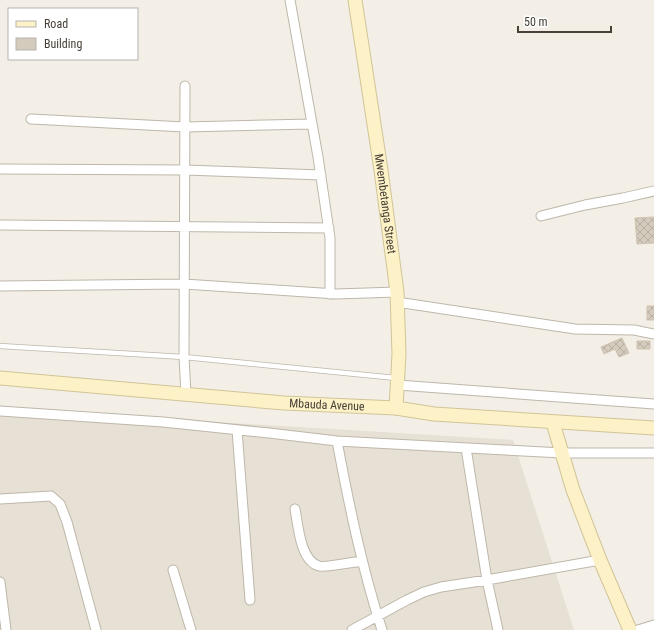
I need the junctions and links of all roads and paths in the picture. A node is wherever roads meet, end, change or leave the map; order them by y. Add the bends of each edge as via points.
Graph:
1 (290, 0) edge
2 (356, 0) edge
3 (185, 86) dead end
4 (31, 119) dead end
5 (312, 124) junction
6 (185, 126) junction
7 (0, 169) edge
8 (185, 170) junction
9 (321, 175) junction
10 (654, 191) edge
11 (541, 216) dead end
12 (0, 225) edge
13 (184, 227) junction
14 (329, 228) junction
15 (184, 284) junction
16 (0, 286) edge
17 (330, 294) junction
18 (397, 297) junction
19 (654, 334) edge
20 (0, 346) edge
21 (184, 357) junction
22 (0, 378) edge
23 (398, 382) junction
24 (186, 394) junction
25 (654, 404) edge
26 (396, 408) junction
27 (0, 412) edge
28 (553, 423) junction
29 (654, 428) edge
30 (237, 430) junction
31 (337, 442) junction
32 (466, 448) junction
33 (562, 453) junction
34 (654, 453) edge
35 (0, 499) edge
36 (295, 508) dead end
37 (600, 560) junction
38 (362, 561) junction
39 (173, 570) dead end
40 (487, 580) junction
41 (0, 582) edge
42 (250, 600) dead end
43 (377, 615) junction
44 (654, 625) edge
45 (6, 630) edge
46 (96, 630) edge
47 (191, 630) edge
48 (352, 630) edge
49 (382, 630) edge
50 (498, 630) edge
51 (630, 630) edge
52 (638, 630) edge

1 - 5 street
2 - 18 street, Mwembetanga Street
3 - 6 street
4 - 6 street
5 - 6 street
5 - 9 street
6 - 8 street
7 - 8 street
8 - 9 street
8 - 13 street
9 - 14 street
10 - 11 street
12 - 13 street
13 - 14 street
13 - 15 street
14 - 17 street
15 - 16 street
15 - 17 street
15 - 21 street
17 - 18 street
18 - 19 street via 575,329 634,330
18 - 23 street, Mwembetanga Street
20 - 21 lane
21 - 23 lane
21 - 24 street
22 - 24 street, Mbauda Avenue
23 - 25 street
23 - 26 street, Mwembetanga Street
24 - 26 street, Mbauda Avenue via 284,403
26 - 28 street, Mbauda Avenue via 434,414
27 - 30 street via 163,422
28 - 29 street, Mbauda Avenue
28 - 33 street
30 - 31 street
30 - 42 street
31 - 32 street
31 - 38 street
32 - 33 street
32 - 40 street
33 - 34 street
33 - 37 street via 573,490
35 - 46 street via 51,496 60,504
36 - 38 street via 303,548 310,561 319,567
37 - 40 street
37 - 51 street
38 - 43 street
39 - 47 street
40 - 43 street via 424,592
40 - 50 street
41 - 45 street
43 - 48 street
43 - 49 street
44 - 52 street

